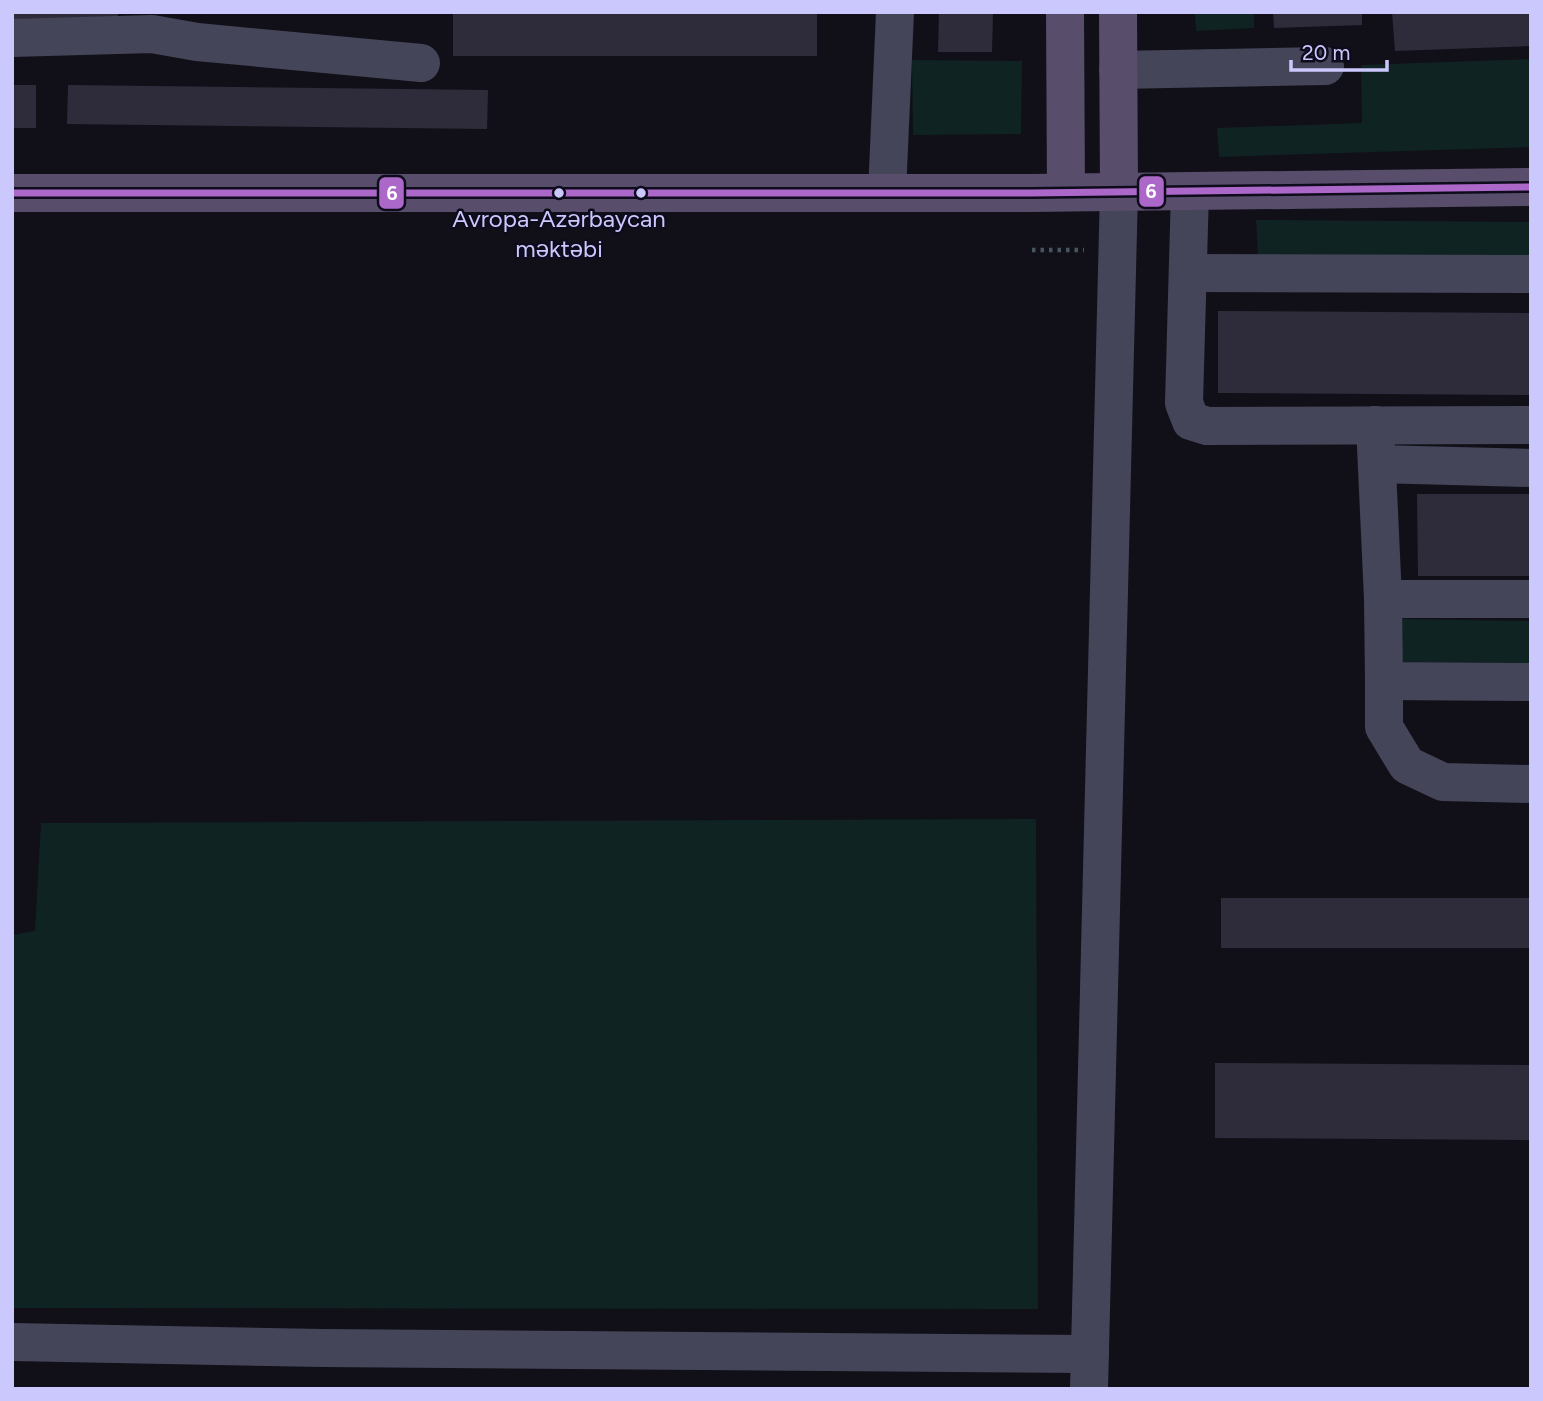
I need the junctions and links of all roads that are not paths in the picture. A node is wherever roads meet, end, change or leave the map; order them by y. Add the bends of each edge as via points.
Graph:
1 (895, 12) edge
2 (1065, 12) edge
3 (1118, 12) edge
4 (126, 24) edge
5 (12, 38) edge
6 (421, 63) dead end
7 (1325, 66) dead end
8 (1118, 70) junction
9 (1531, 187) edge
10 (1119, 191) junction
11 (1190, 191) junction
12 (1066, 192) junction
13 (12, 193) edge
14 (887, 193) junction
15 (1189, 273) junction
16 (1531, 274) edge
17 (1375, 425) junction
18 (1531, 425) edge
19 (1377, 464) junction
20 (1531, 468) edge
21 (1382, 599) junction
22 (1531, 599) edge
23 (1384, 681) junction
24 (1531, 682) edge
25 (1531, 784) edge
26 (12, 1342) edge
27 (1089, 1371) edge

1 - 14 lane
2 - 12 main road
3 - 8 main road
4 - 5 lane
4 - 6 lane via 197,42
7 - 8 lane
8 - 10 main road
9 - 11 main road
10 - 11 main road
10 - 12 main road
10 - 27 lane
11 - 15 lane
12 - 14 main road
13 - 14 main road
15 - 16 lane
15 - 17 lane via 1184,403 1191,421 1207,426
17 - 18 lane
17 - 19 lane
19 - 20 lane
19 - 21 lane
21 - 22 lane
21 - 23 lane
23 - 24 lane
23 - 25 lane via 1384,727 1407,765 1443,782
26 - 27 lane

